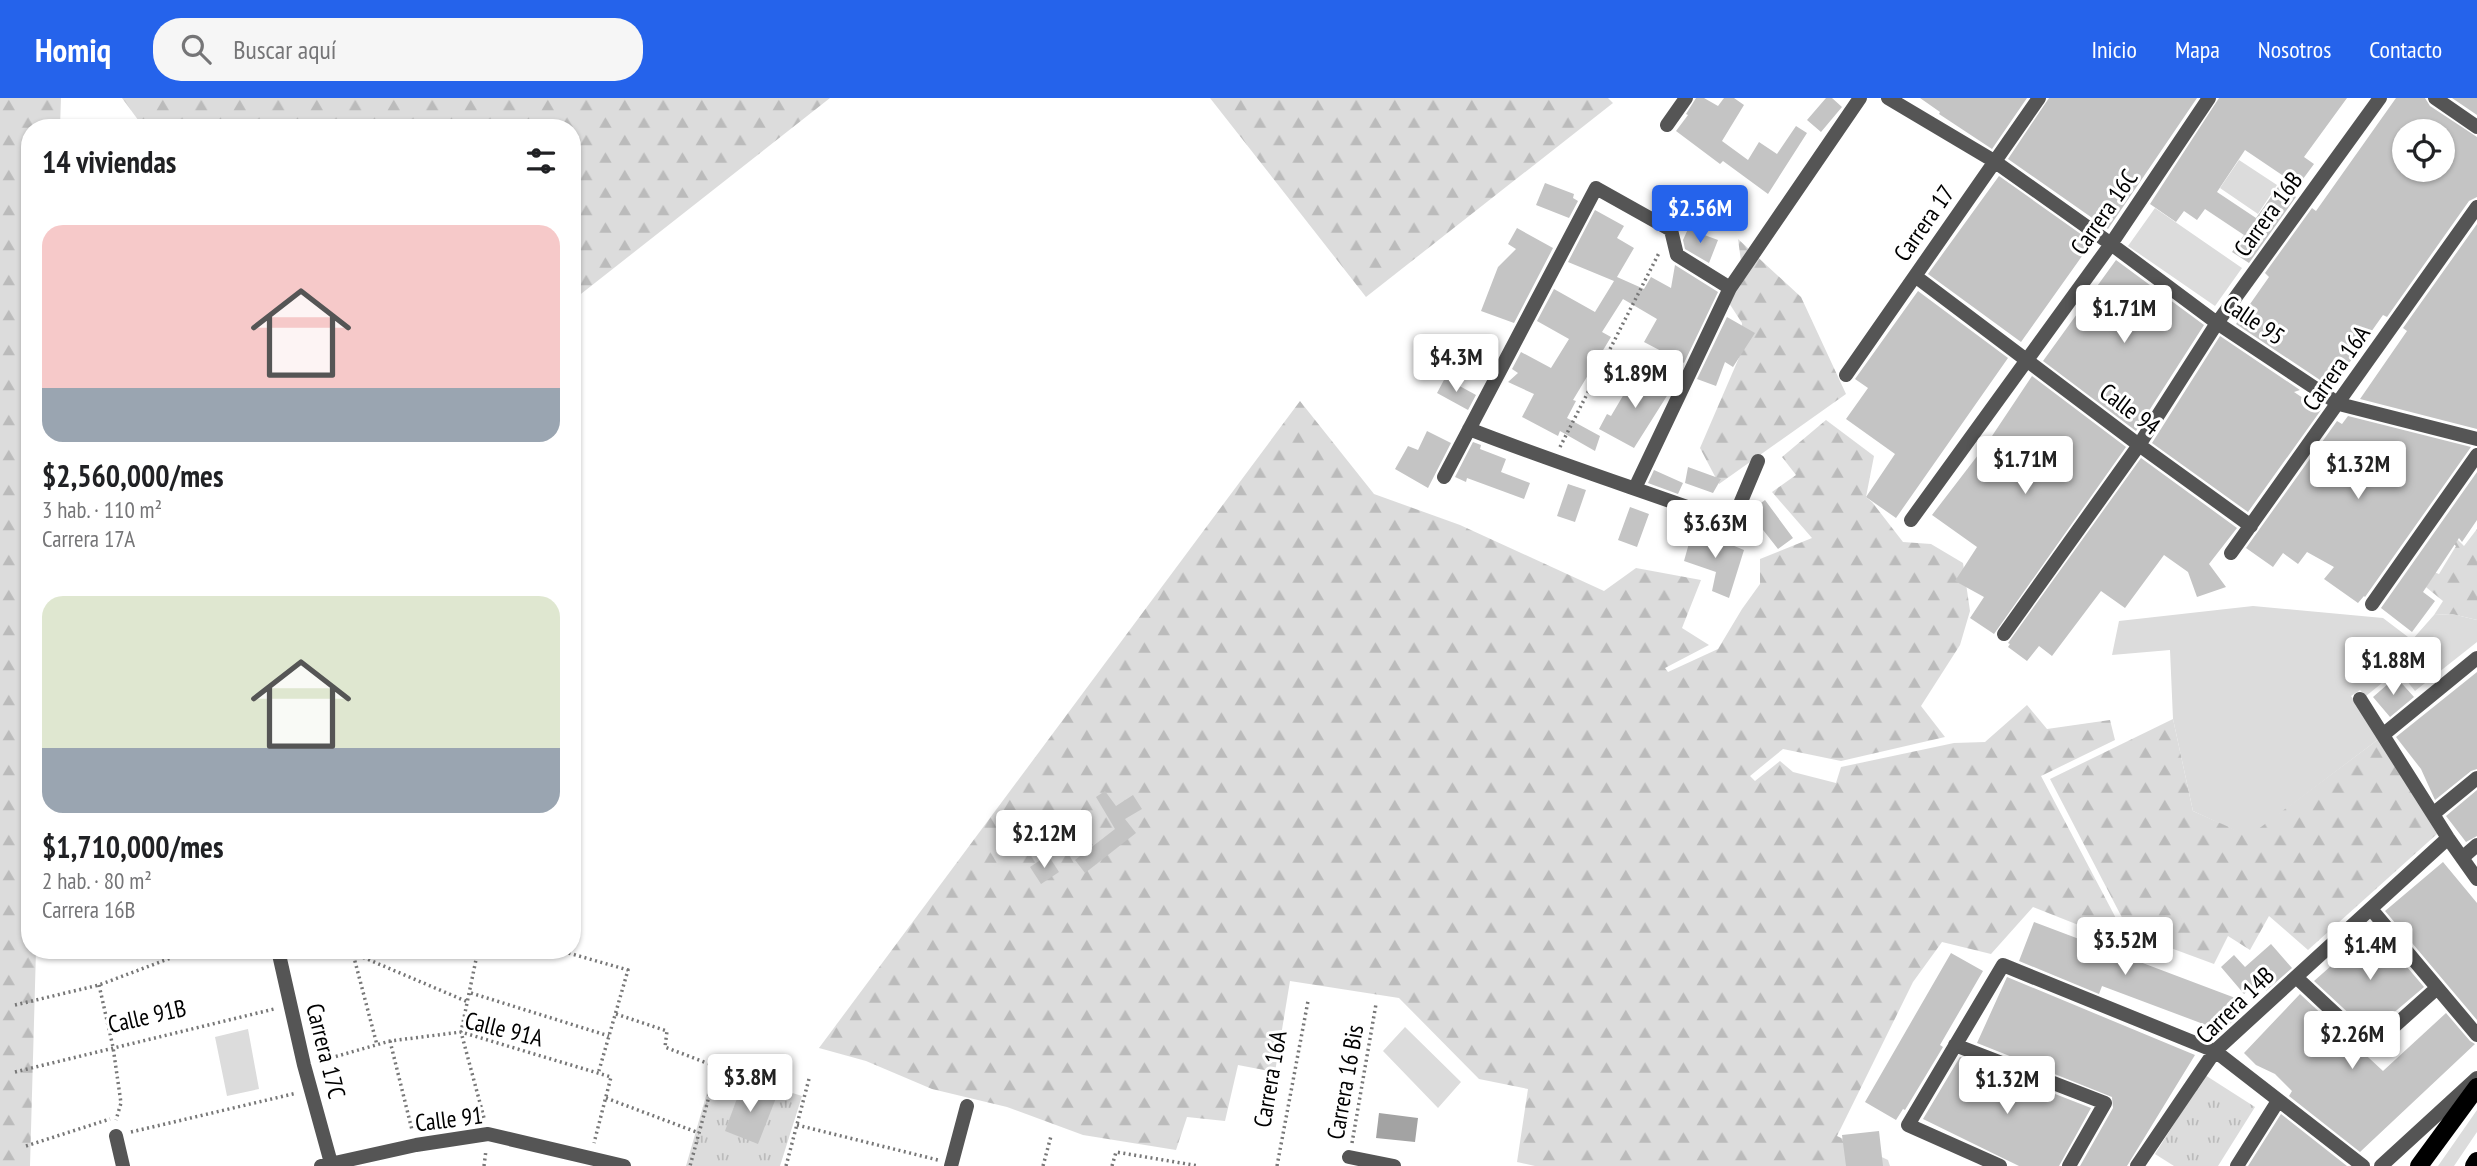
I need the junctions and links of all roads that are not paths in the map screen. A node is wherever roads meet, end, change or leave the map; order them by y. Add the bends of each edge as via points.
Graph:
1 (1686, 98) edge
2 (1860, 98) edge
3 (1888, 98) edge
4 (2039, 98) edge
5 (2209, 98) edge
6 (2380, 98) edge
7 (2435, 98) edge
8 (1667, 125) dead end
9 (2477, 127) edge
10 (1994, 161) junction
11 (2477, 207) edge
12 (2112, 244) junction
13 (1915, 276) junction
14 (1730, 288) junction
15 (2217, 323) junction
16 (2027, 359) junction
17 (1846, 375) dead end
18 (2339, 404) junction
19 (1469, 429) junction
20 (2477, 439) edge
21 (2139, 445) junction
22 (2477, 455) edge
23 (1758, 461) dead end
24 (1444, 477) dead end
25 (1635, 488) junction
26 (1910, 520) dead end
27 (2251, 526) junction
28 (2231, 553) dead end
29 (2372, 604) dead end
30 (2004, 634) dead end
31 (2477, 658) edge
32 (2360, 699) dead end
33 (2384, 734) junction
34 (2477, 778) edge
35 (2433, 814) junction
36 (2448, 838) junction
37 (2477, 845) edge
38 (2462, 858) junction
39 (2477, 879) edge
40 (2371, 909) junction
41 (280, 959) edge
42 (2297, 978) junction
43 (2437, 988) junction
44 (2477, 1035) edge
45 (1955, 1045) junction
46 (2215, 1051) junction
47 (2477, 1078) edge
48 (2477, 1087) edge
49 (2278, 1101) junction
50 (967, 1106) dead end
51 (116, 1136) road end
52 (1349, 1157) road end
53 (2477, 1161) edge
54 (951, 1164) edge
55 (326, 1165) edge
56 (123, 1166) edge
57 (622, 1166) edge
58 (1394, 1166) edge
59 (2000, 1166) edge
60 (2069, 1166) edge
61 (2137, 1166) edge
62 (2237, 1166) edge
63 (2363, 1166) edge
64 (2381, 1166) edge
65 (2419, 1166) edge
66 (2474, 1166) edge

1 - 8 street
2 - 14 street
3 - 10 street, Calle 95
4 - 10 street, Carrera 17
5 - 12 street, Carrera 16C
6 - 15 street, Carrera 16B
7 - 9 street
10 - 12 street, Calle 95
10 - 13 street, Carrera 17
11 - 18 street, Carrera 16A
12 - 15 street, Calle 95
12 - 16 street, Carrera 16C
13 - 16 street, Calle 94
13 - 17 street, Carrera 17
14 - 19 street via 1677,255 1671,230 1596,188
14 - 25 street
15 - 18 street, Calle 95
15 - 21 street, Carrera 16B
16 - 21 street, Calle 94
16 - 26 street, Carrera 16C
18 - 20 street, Calle 95
18 - 27 street, Carrera 16A
19 - 24 street
19 - 25 street
21 - 27 street, Calle 94
21 - 30 street, Carrera 16B
22 - 29 street
23 - 25 street via 1732,523
27 - 28 street, Carrera 16A
31 - 33 street
32 - 33 street
33 - 35 street
34 - 35 street
35 - 36 street
36 - 38 street
36 - 40 street, Carrera 14B
37 - 38 street
38 - 39 street
40 - 42 street, Carrera 14B
40 - 43 street
41 - 55 street, Carrera 17C
42 - 43 street via 2371,1047
42 - 46 street, Carrera 14B
43 - 44 street
45 - 46 street via 2003,965
45 - 59 street via 1908,1125
45 - 60 street via 2105,1102
46 - 49 street
46 - 61 street, Carrera 14B
47 - 64 street
48 - 65 main road
49 - 62 street
49 - 63 street
50 - 54 street
51 - 56 street
52 - 58 street
53 - 66 main road
55 - 57 street, Calle 91 via 488,1133

